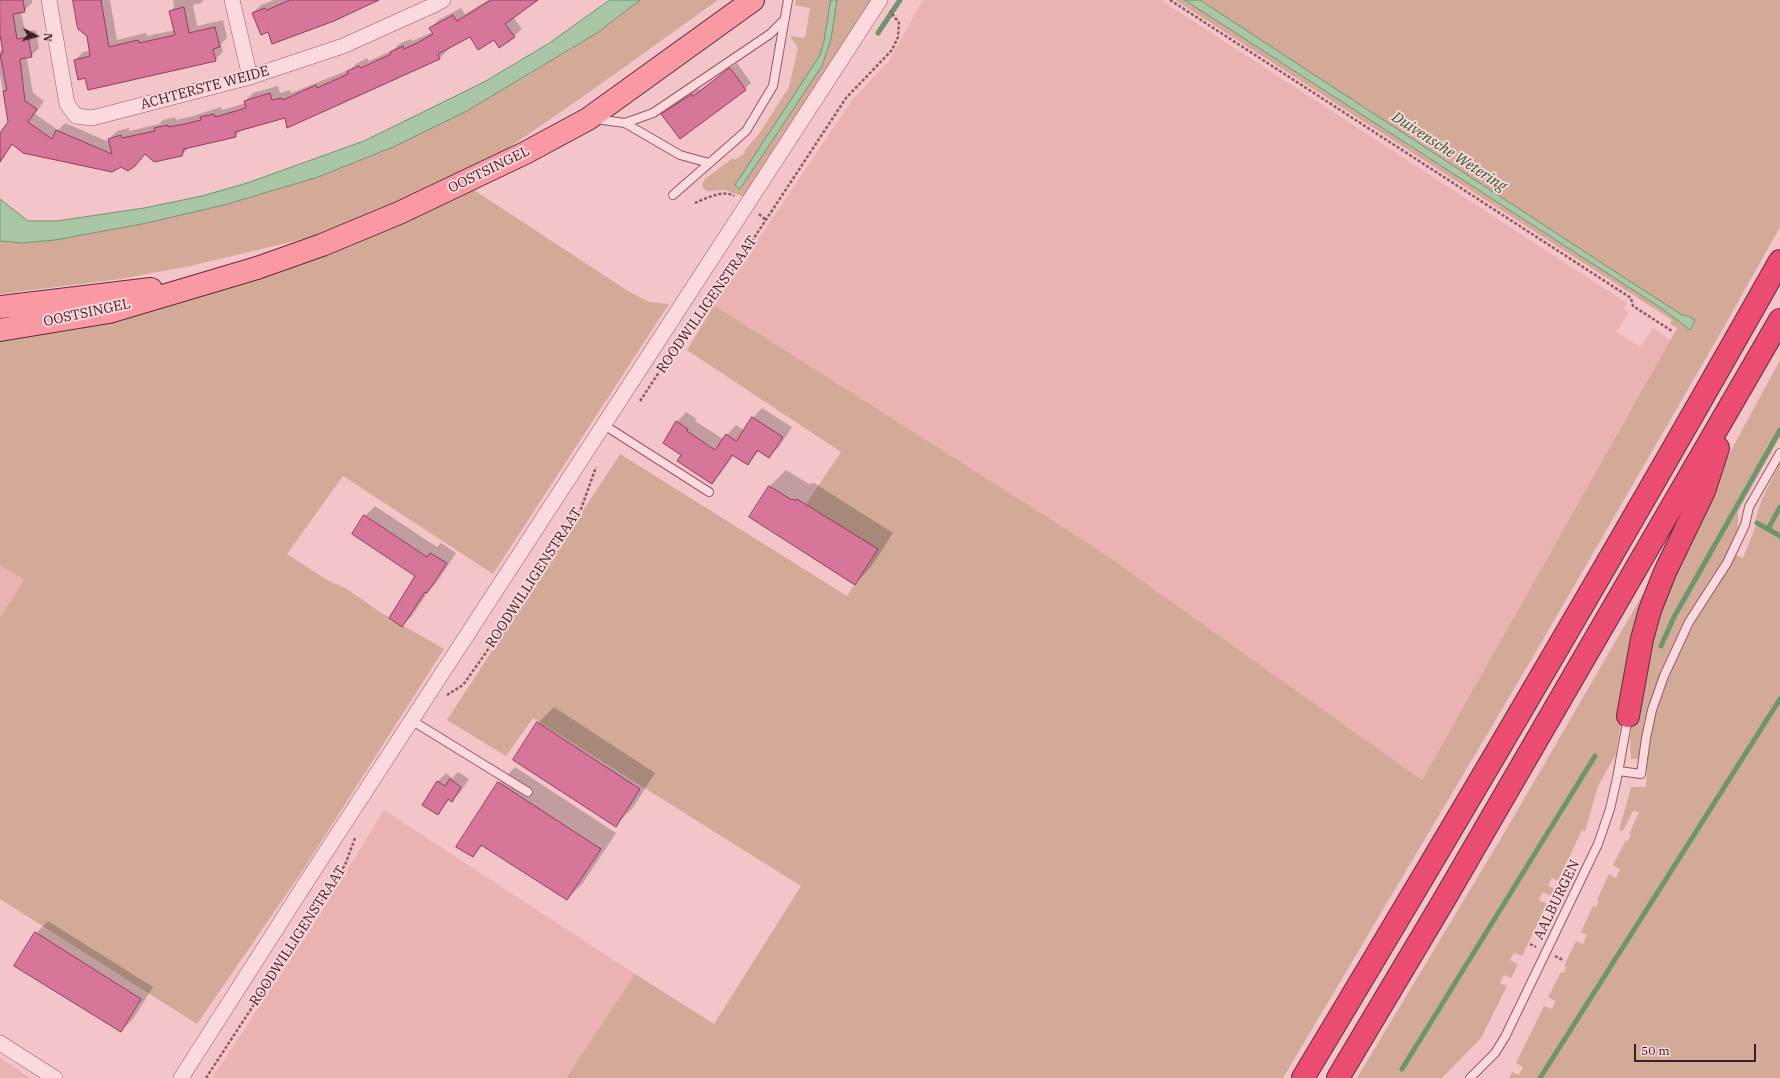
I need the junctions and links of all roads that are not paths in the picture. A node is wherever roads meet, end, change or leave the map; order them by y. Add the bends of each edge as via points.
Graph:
1 (49, 0) edge
2 (232, 0) edge
3 (753, 0) edge
4 (788, 0) edge
5 (880, 1) edge
6 (436, 2) edge
7 (785, 19) junction
8 (250, 77) junction
9 (588, 119) junction
10 (625, 123) junction
11 (709, 163) junction
12 (673, 195) dead end
13 (1780, 262) edge
14 (196, 284) junction
15 (0, 307) edge
16 (1780, 320) edge
17 (0, 330) edge
18 (1731, 407) junction
19 (604, 425) junction
20 (1780, 453) edge
21 (709, 492) dead end
22 (1628, 716) joint
23 (411, 720) junction
24 (1619, 772) junction
25 (528, 792) dead end
26 (0, 1043) edge
27 (55, 1078) edge
28 (181, 1078) edge
29 (1303, 1078) edge
30 (1338, 1078) edge
31 (1470, 1078) edge

1 - 8 street, ACHTERSTE WEIDE via 67,104 76,116 92,118
2 - 8 street
3 - 9 main road, OOSTSINGEL
4 - 7 lane
5 - 19 street, ROODWILLIGENSTRAAT
6 - 8 street, ACHTERSTE WEIDE via 343,46
7 - 10 lane via 770,34 653,113
7 - 11 lane via 773,86 746,131
9 - 10 lane
9 - 14 main road, OOSTSINGEL via 399,213 322,245 257,268
10 - 11 lane via 680,155
11 - 12 lane
13 - 29 highway via 1430,867
14 - 15 main road, OOSTSINGEL
14 - 17 main road, OOSTSINGEL via 109,312
16 - 18 highway
18 - 22 highway via 1704,491 1665,572 1650,610
18 - 30 highway
19 - 21 lane
19 - 23 street, ROODWILLIGENSTRAAT
20 - 24 lane via 1748,507 1745,525 1727,563 1689,622 1664,676 1652,710 1641,774
22 - 24 lane, AALBURGEN
23 - 25 lane
23 - 28 street, ROODWILLIGENSTRAAT
24 - 31 lane, AALBURGEN via 1598,844 1583,877 1505,1037 1495,1053
26 - 27 street

